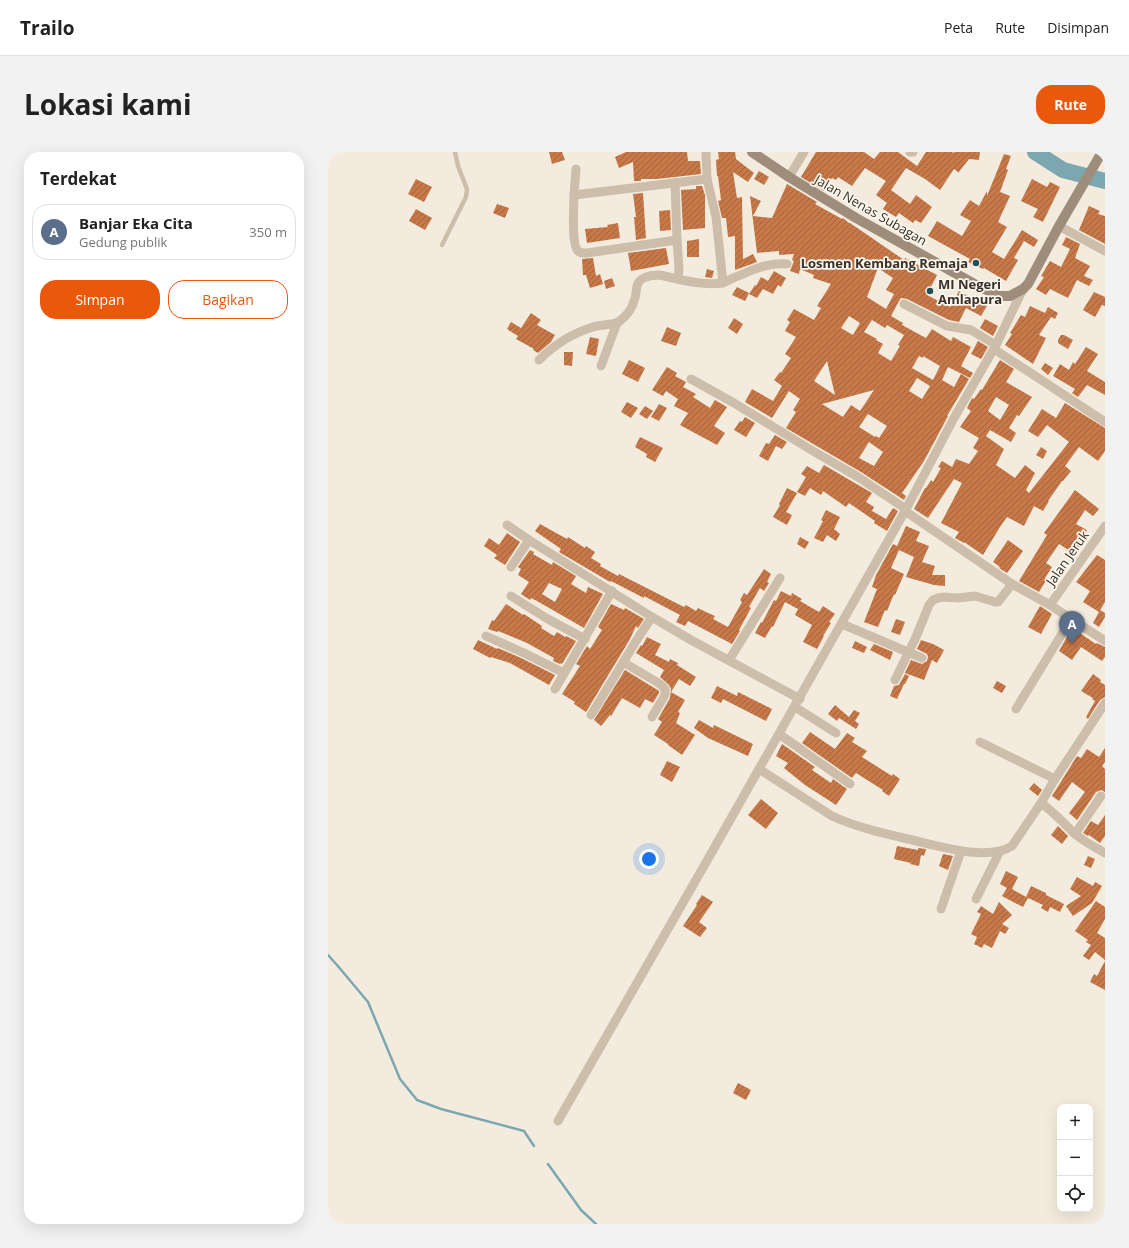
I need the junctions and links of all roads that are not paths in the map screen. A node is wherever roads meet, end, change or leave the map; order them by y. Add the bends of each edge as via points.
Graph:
1 (456, 152) edge
2 (706, 152) edge
3 (752, 152) edge
4 (804, 152) edge
5 (1101, 154) edge
6 (576, 168) dead end
7 (789, 177) junction
8 (707, 179) junction
9 (675, 183) junction
10 (574, 195) junction
11 (1059, 226) junction
12 (677, 240) junction
13 (442, 245) dead end
14 (1105, 251) edge
15 (787, 264) dead end
16 (678, 279) junction
17 (723, 283) junction
18 (1023, 289) junction
19 (904, 304) dead end
20 (617, 323) junction
21 (995, 347) junction
22 (539, 360) dead end
23 (601, 366) dead end
24 (691, 379) dead end
25 (1105, 422) edge
26 (905, 510) junction
27 (508, 525) dead end
28 (1105, 526) edge
29 (529, 540) junction
30 (511, 567) dead end
31 (780, 578) dead end
32 (1012, 584) junction
33 (612, 591) junction
34 (510, 596) dead end
35 (1050, 605) junction
36 (652, 616) junction
37 (1071, 620) junction
38 (842, 624) junction
39 (486, 636) dead end
40 (585, 639) junction
41 (1105, 641) edge
42 (908, 653) junction
43 (922, 658) dead end
44 (729, 660) junction
45 (623, 662) junction
46 (564, 673) junction
47 (895, 680) dead end
48 (554, 689) dead end
49 (797, 703) junction
50 (1105, 704) edge
51 (1016, 710) dead end
52 (591, 715) dead end
53 (652, 717) dead end
54 (836, 733) dead end
55 (779, 734) junction
56 (980, 742) dead end
57 (759, 769) junction
58 (1055, 779) junction
59 (850, 784) dead end
60 (1102, 796) dead end
61 (1041, 804) junction
62 (1075, 834) junction
63 (960, 851) junction
64 (1000, 851) junction
65 (1105, 854) edge
66 (976, 899) dead end
67 (941, 909) dead end
68 (558, 1121) dead end

1 - 13 lane via 458,166 467,189 466,197
2 - 8 street
3 - 7 main road, Jalan Nenas Subagan
4 - 7 street
5 - 11 main road
6 - 10 street
7 - 18 main road, Jalan Nenas Subagan via 856,218 989,291 1000,296 1010,296
8 - 9 street
8 - 17 street via 716,217
9 - 10 street
9 - 12 street
10 - 12 street via 575,245 583,254
11 - 14 street
11 - 18 main road via 1033,277
12 - 16 street
15 - 17 street via 779,263 757,268
16 - 17 street
16 - 20 street via 653,275 643,278 638,284 630,310
18 - 21 street
19 - 21 street via 947,326 971,330
20 - 22 street via 594,326 580,332
20 - 23 street
21 - 25 street
21 - 26 street
24 - 26 street via 858,477
26 - 32 street
26 - 38 street
27 - 29 street
28 - 35 street, Jalan Jeruk
29 - 30 street
29 - 33 street
31 - 44 street
32 - 35 street
32 - 42 street via 998,602 975,596 933,600
33 - 36 street
33 - 40 street
34 - 40 street
35 - 37 street
36 - 44 street
36 - 45 street
37 - 41 street
37 - 51 street
38 - 42 street
38 - 49 street
39 - 46 street
40 - 46 street
42 - 43 street
42 - 47 street
44 - 49 street
45 - 52 street
45 - 53 street via 665,689 665,695
46 - 48 street
49 - 54 street
49 - 55 street
50 - 58 street
55 - 57 street
55 - 59 street
56 - 58 street
57 - 63 street via 842,821
57 - 68 street
58 - 61 street
60 - 62 street
61 - 62 street via 1051,810
61 - 64 street via 1012,846
62 - 65 street
63 - 64 street
63 - 67 street
64 - 66 street

